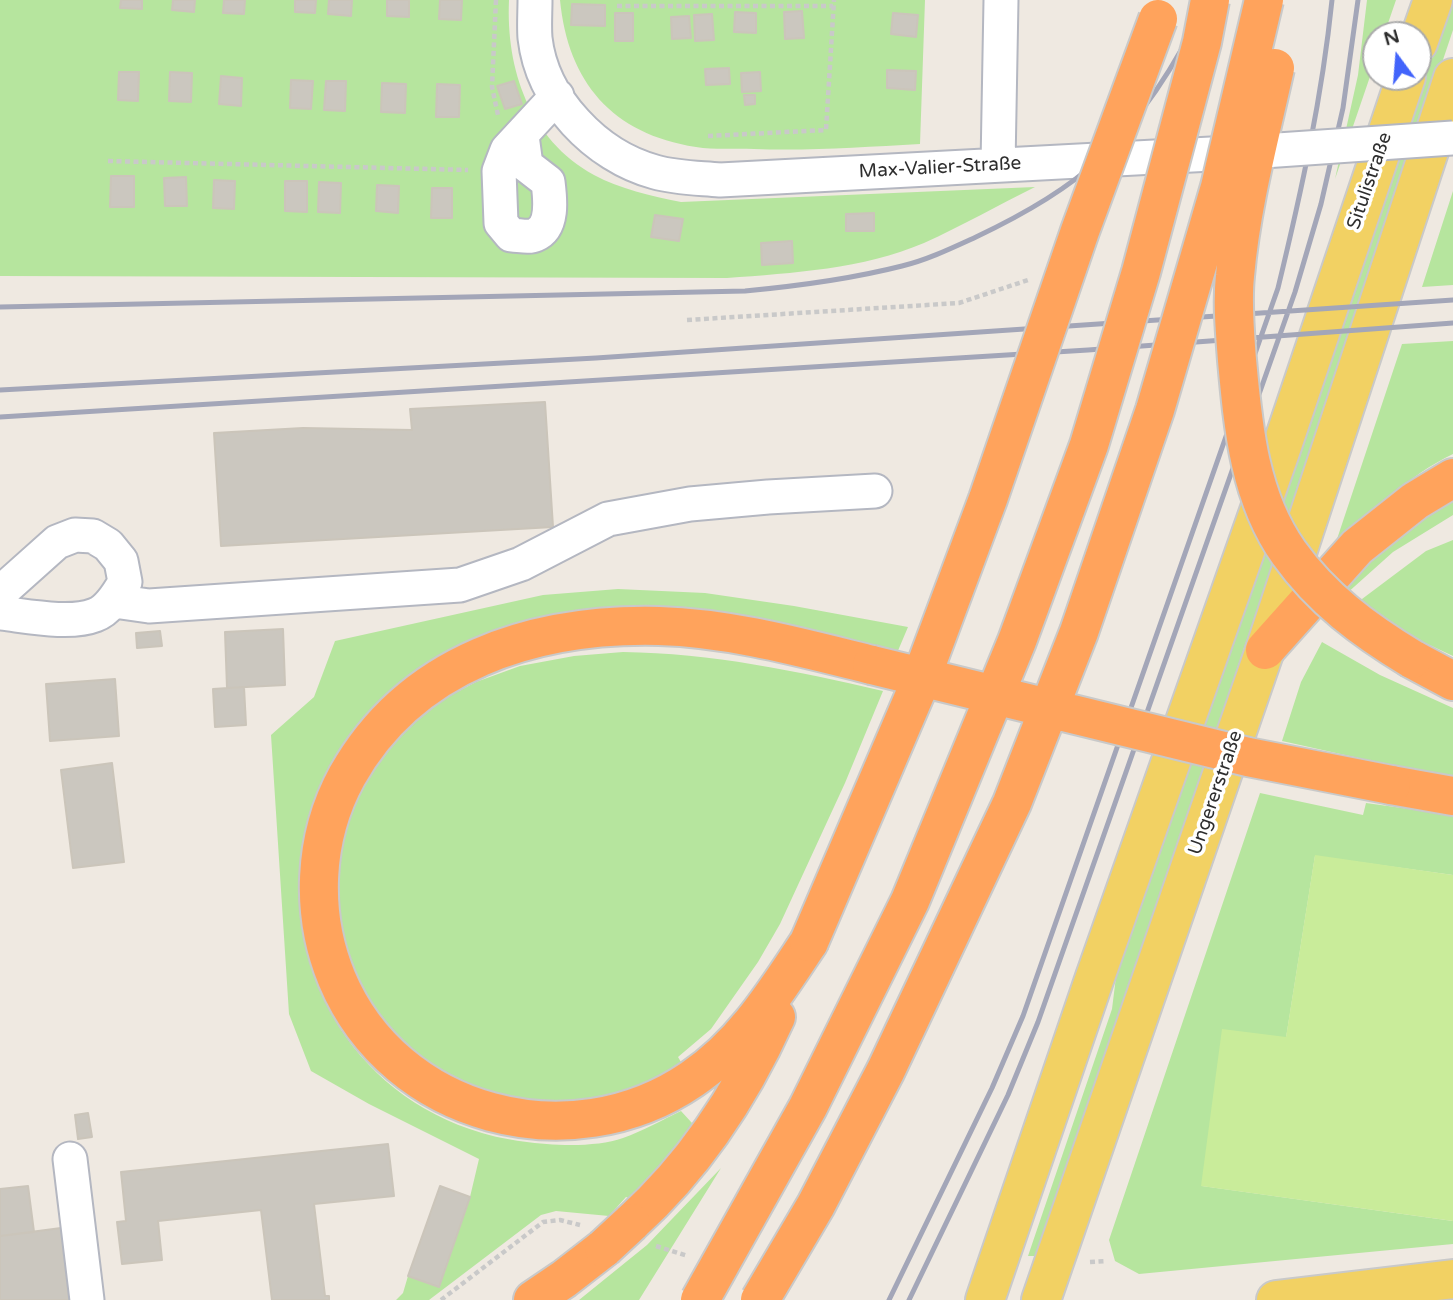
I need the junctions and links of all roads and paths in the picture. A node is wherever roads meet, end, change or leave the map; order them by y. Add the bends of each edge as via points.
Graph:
1 (496, 0) edge
2 (535, 0) edge
3 (1001, 0) edge
4 (1163, 0) edge
5 (1210, 0) edge
6 (1264, 0) edge
7 (1290, 0) edge
8 (1433, 0) edge
9 (834, 3) edge
10 (617, 6) dead end
11 (1426, 21) edge
12 (1453, 78) edge
13 (1401, 91) edge
14 (557, 96) junction
15 (708, 136) dead end
16 (1453, 138) edge
17 (509, 152) junction
18 (108, 161) dead end
19 (998, 165) junction
20 (1029, 280) dead end
21 (687, 320) dead end
22 (1453, 478) edge
23 (875, 491) dead end
24 (0, 593) edge
25 (114, 601) junction
26 (0, 613) edge
27 (1265, 650) junction
28 (1453, 681) edge
29 (1453, 796) edge
30 (744, 1054) junction
31 (70, 1159) dead end
32 (1453, 1279) edge
33 (87, 1300) edge
34 (533, 1300) edge
35 (700, 1300) edge
36 (760, 1300) edge
37 (985, 1300) edge
38 (1041, 1300) edge
39 (1276, 1300) edge

1 - 17 path via 492,87
2 - 14 street, Max-Valier-Straße via 535,38 544,72
3 - 19 street
4 - 30 highway, bridge via 920,679 809,942 763,1012
5 - 35 highway, bridge via 1141,272 1089,445 1017,641 910,901 808,1107
6 - 36 highway, bridge via 1220,187 1155,410 1074,644 1012,803 886,1070
7 - 28 highway, bridge via 1234,278 1237,355 1256,485 1276,532 1337,608 1376,637
8 - 11 main road
9 - 10 path
9 - 15 path via 826,130
12 - 27 main road, Ungererstraße
13 - 37 main road, Situlistraße
14 - 17 street
14 - 19 street, Max-Valier-Straße via 586,134 618,157 654,172 688,178
16 - 19 street, Max-Valier-Straße, bridge
17 - 18 path
20 - 21 path via 960,303
22 - 27 highway via 1415,501 1357,547
23 - 25 street via 690,504 607,519 522,564 460,585 149,606
24 - 25 street via 57,541 93,536 121,561 125,582
25 - 26 street via 97,615 70,619
27 - 38 main road, Ungererstraße
29 - 30 highway, bridge via 1248,757 762,640 669,627 593,629 488,652 446,674 386,721 340,790 329,818 318,890 323,931 337,977 373,1037 405,1068 438,1092 468,1105 510,1117 557,1121 643,1105
30 - 34 highway via 731,1102 675,1179 617,1236
31 - 33 street
32 - 39 main road

